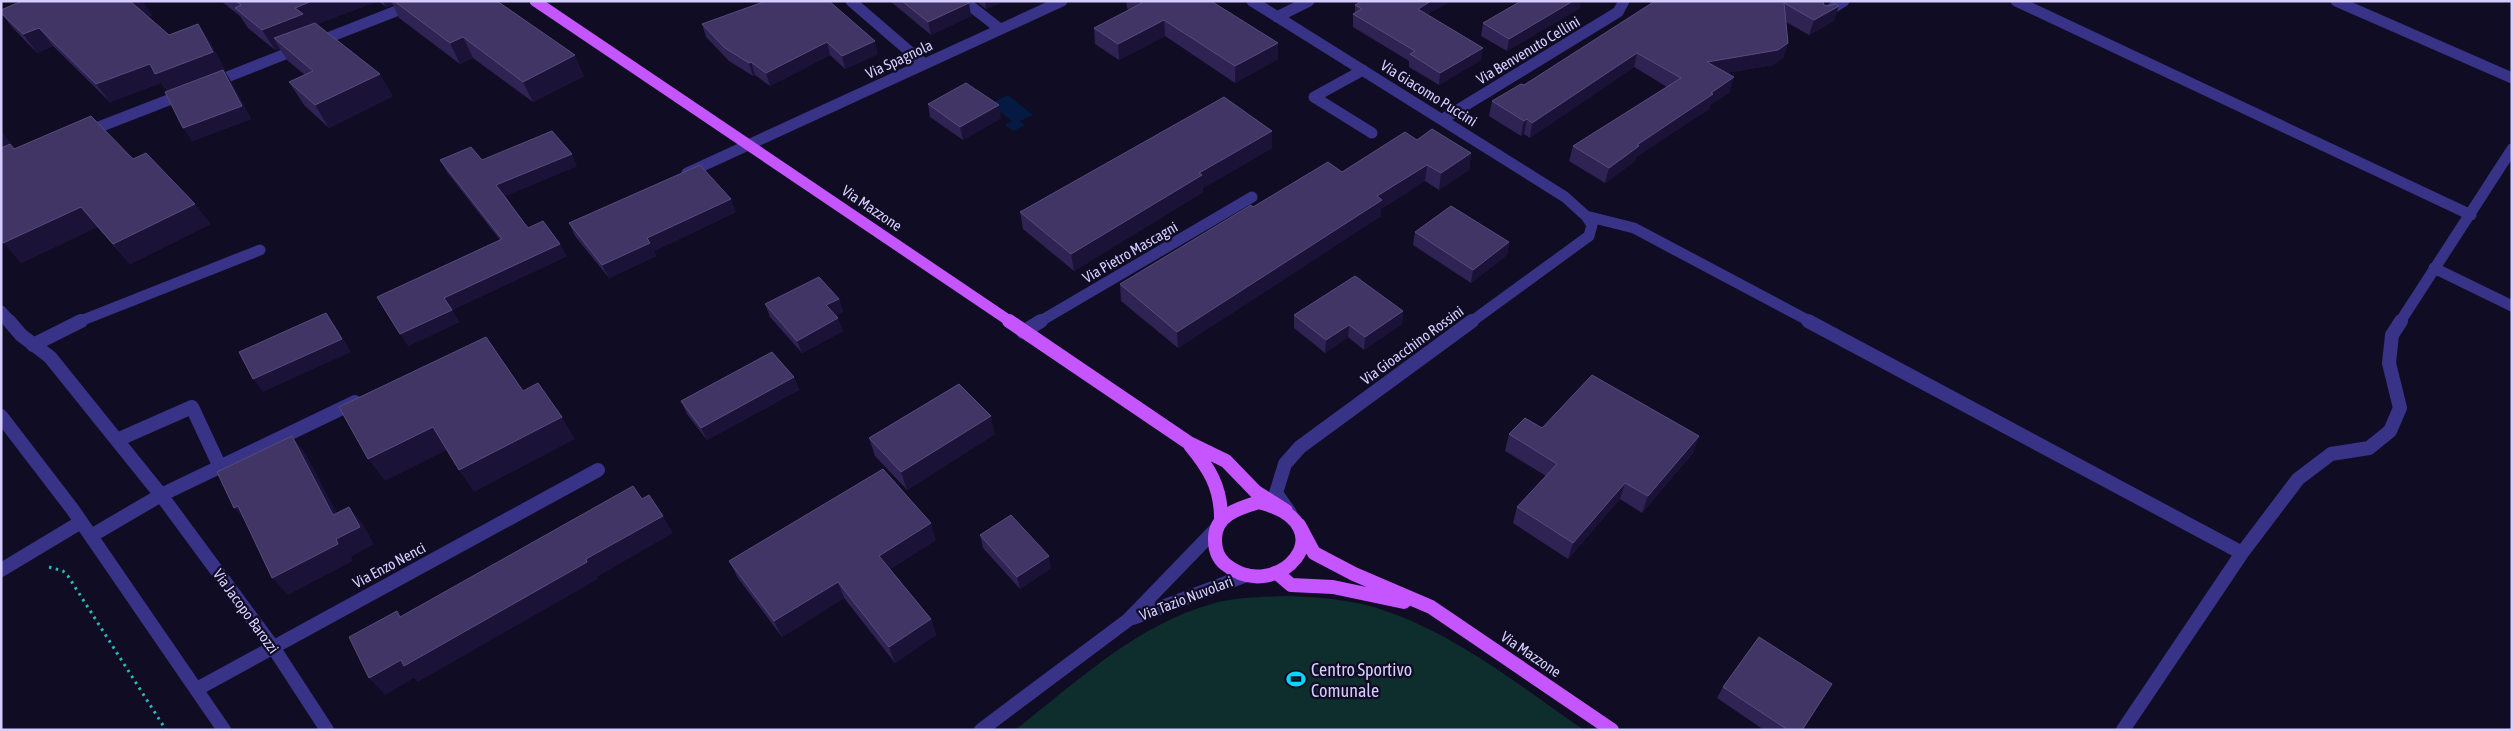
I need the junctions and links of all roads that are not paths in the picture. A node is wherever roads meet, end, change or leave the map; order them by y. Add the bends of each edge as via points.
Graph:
1 (422, 1) edge
2 (536, 1) edge
3 (851, 1) edge
4 (964, 1) edge
5 (1252, 1) edge
6 (1309, 1) edge
7 (1624, 1) edge
8 (1844, 1) edge
9 (2016, 1) edge
10 (2336, 1) edge
11 (1058, 2) edge
12 (1823, 14) edge
13 (1277, 17) junction
14 (1000, 30) junction
15 (924, 64) junction
16 (1363, 70) junction
17 (2512, 78) edge
18 (1443, 119) junction
19 (1372, 133) dead end
20 (72, 137) edge
21 (750, 145) junction
22 (2512, 149) edge
23 (680, 176) edge
24 (1252, 198) dead end
25 (2471, 215) junction
26 (1586, 216) junction
27 (260, 250) dead end
28 (2434, 268) junction
29 (2512, 306) edge
30 (1, 311) edge
31 (1023, 332) junction
32 (33, 345) junction
33 (368, 396) edge
34 (1, 416) edge
35 (117, 440) junction
36 (1189, 443) junction
37 (220, 467) junction
38 (598, 470) dead end
39 (161, 495) junction
40 (1292, 516) junction
41 (81, 522) junction
42 (1218, 525) junction
43 (91, 536) junction
44 (2242, 553) junction
45 (1, 570) edge
46 (1277, 573) junction
47 (1247, 575) junction
48 (1431, 607) junction
49 (1128, 620) junction
50 (273, 646) junction
51 (196, 689) junction
52 (224, 730) edge
53 (327, 730) edge
54 (981, 730) edge
55 (1612, 730) edge
56 (2123, 730) edge

1 - 20 street
2 - 21 main road, Via Mazzone
3 - 15 street
4 - 14 street
5 - 13 street, Via Giacomo Puccini
6 - 13 street
7 - 18 street, Via Benvenuto Cellini via 1618,12
8 - 12 street
9 - 25 street
10 - 17 street
11 - 14 street, Via Spagnola
13 - 16 street, Via Giacomo Puccini
14 - 15 street, Via Spagnola
15 - 21 street, Via Spagnola
16 - 18 street, Via Giacomo Puccini
16 - 19 street via 1314,97
18 - 26 street, Via Giacomo Puccini via 1565,197
21 - 23 street, Via Spagnola
21 - 31 main road, Via Mazzone
22 - 25 street
24 - 31 street, Via Pietro Mascagni
25 - 28 street
26 - 40 street, Via Gioacchino Rossini via 1592,225 1589,236 1300,447 1284,464 1276,493
26 - 44 street via 1634,228
27 - 32 street via 69,326
28 - 29 street
28 - 44 street via 2392,335 2389,363 2400,408 2390,431 2369,448 2331,454 2298,479
30 - 32 street, Via Jacopo Barozzi
31 - 36 main road, Via Mazzone
32 - 35 street, Via Jacopo Barozzi via 50,357
33 - 37 street
34 - 41 street
35 - 37 street via 192,407
35 - 39 street, Via Jacopo Barozzi
36 - 40 main road, Via Mazzone via 1226,460 1256,492
36 - 42 main road, Via Mazzone via 1215,476 1222,501
37 - 39 street
38 - 50 street, Via Enzo Nenci
39 - 43 street
39 - 50 street, Via Jacopo Barozzi
40 - 42 main road via 1274,505 1259,502 1231,510
40 - 46 main road via 1302,541 1297,558
40 - 48 main road, Via Mazzone via 1314,553
41 - 43 street
41 - 45 street
42 - 47 main road, Via Mazzone via 1214,542 1220,558 1234,571
42 - 49 street, Via Tazio Nuvolari
43 - 51 street
44 - 56 street
46 - 47 main road
46 - 48 main road, Via Mazzone via 1291,585 1333,587
47 - 49 street, Via Tazio Nuvolari
48 - 55 main road, Via Mazzone
49 - 54 street
50 - 51 street, Via Enzo Nenci
50 - 53 street, Via Jacopo Barozzi
51 - 52 street

